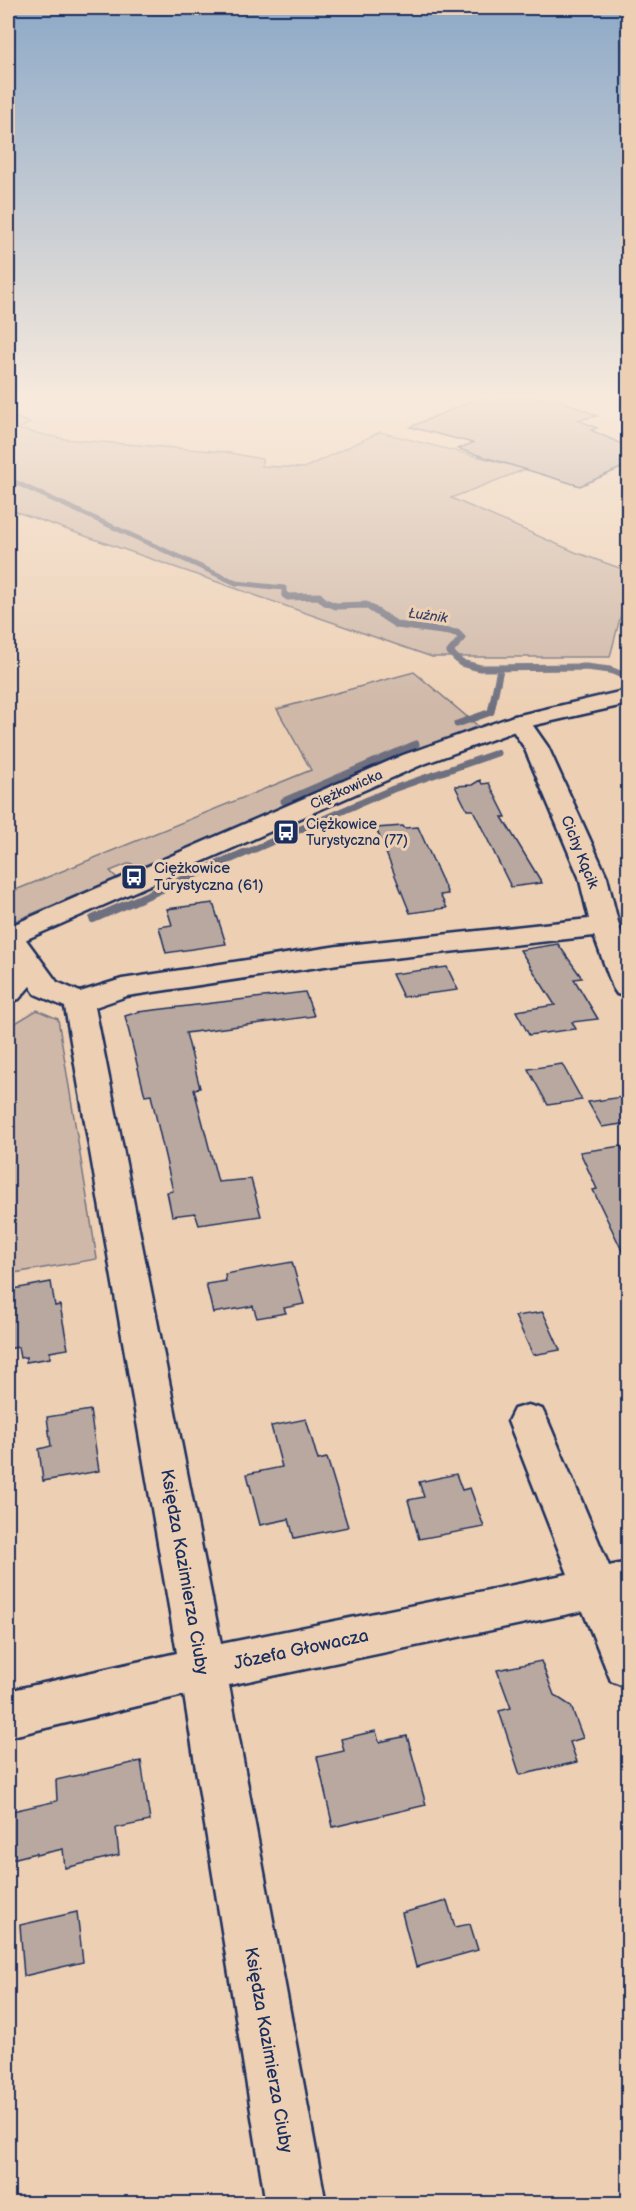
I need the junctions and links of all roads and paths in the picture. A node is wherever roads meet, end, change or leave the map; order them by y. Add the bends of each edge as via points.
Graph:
1 (628, 697) edge
2 (519, 722) junction
3 (605, 926) junction
4 (8, 936) edge
5 (30, 967) junction
6 (628, 988) edge
7 (8, 993) edge
8 (79, 1002) junction
9 (528, 1421) dead end
10 (612, 1585) edge
11 (628, 1666) edge
12 (203, 1669) junction
13 (8, 1714) edge
14 (296, 2204) edge

1 - 2 street, Ciężkowicka
2 - 3 street, Cichy Kącik via 536,747 593,877
2 - 4 street, Ciężkowicka via 412,760
3 - 6 street, Cichy Kącik
3 - 8 street via 338,955 122,988
4 - 5 street
5 - 7 street
5 - 8 street via 46,988
8 - 12 street, Księdza Kazimierza Ciuby
9 - 10 street
10 - 11 street
10 - 12 street, Józefa Głowacza
12 - 13 street, Józefa Głowacza
12 - 14 street, Księdza Kazimierza Ciuby

